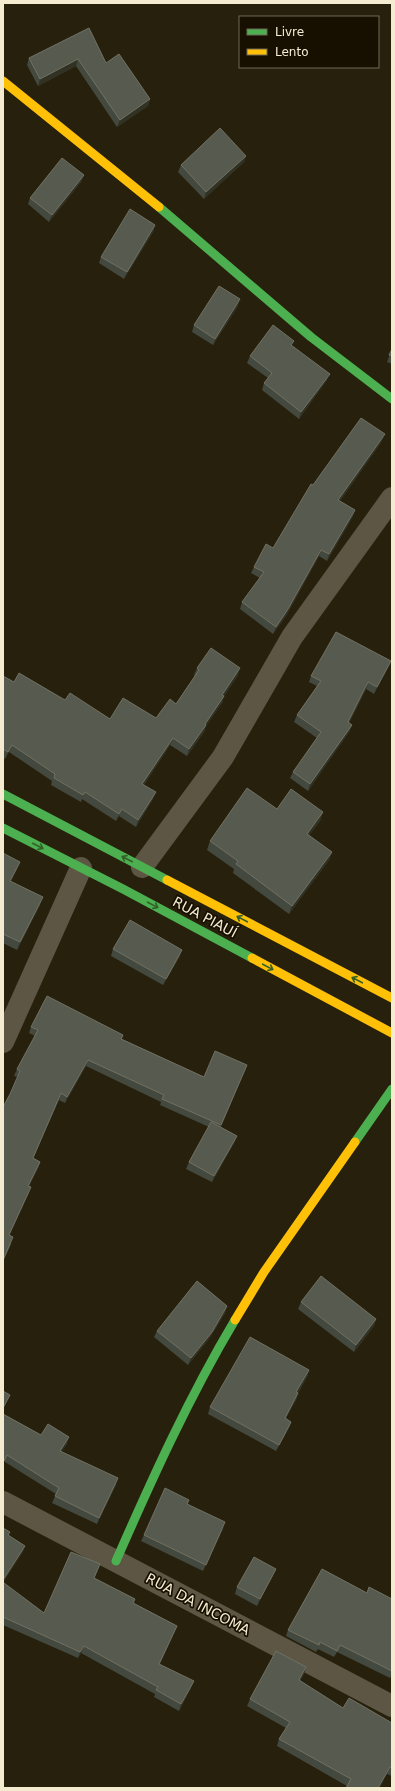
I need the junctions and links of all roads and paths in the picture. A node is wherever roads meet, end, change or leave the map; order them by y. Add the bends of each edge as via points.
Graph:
1 (3, 81) edge
2 (392, 399) edge
3 (392, 498) edge
4 (3, 794) edge
5 (3, 828) edge
6 (142, 867) junction
7 (81, 868) junction
8 (392, 998) edge
9 (392, 1034) edge
10 (3, 1042) edge
11 (392, 1089) edge
12 (3, 1502) edge
13 (116, 1561) junction
14 (392, 1706) edge

1 - 2 street via 180,225 320,345
3 - 6 street via 292,637 223,757
6 -> 4 street, RUA PIAUÍ
5 -> 7 street, RUA PIAUÍ
8 -> 6 street, RUA PIAUÍ
7 -> 9 street, RUA PIAUÍ
7 - 10 street
11 - 13 street via 264,1272 212,1359 150,1484
12 - 13 street, RUA DA INCOMA
13 - 14 street, RUA DA INCOMA

